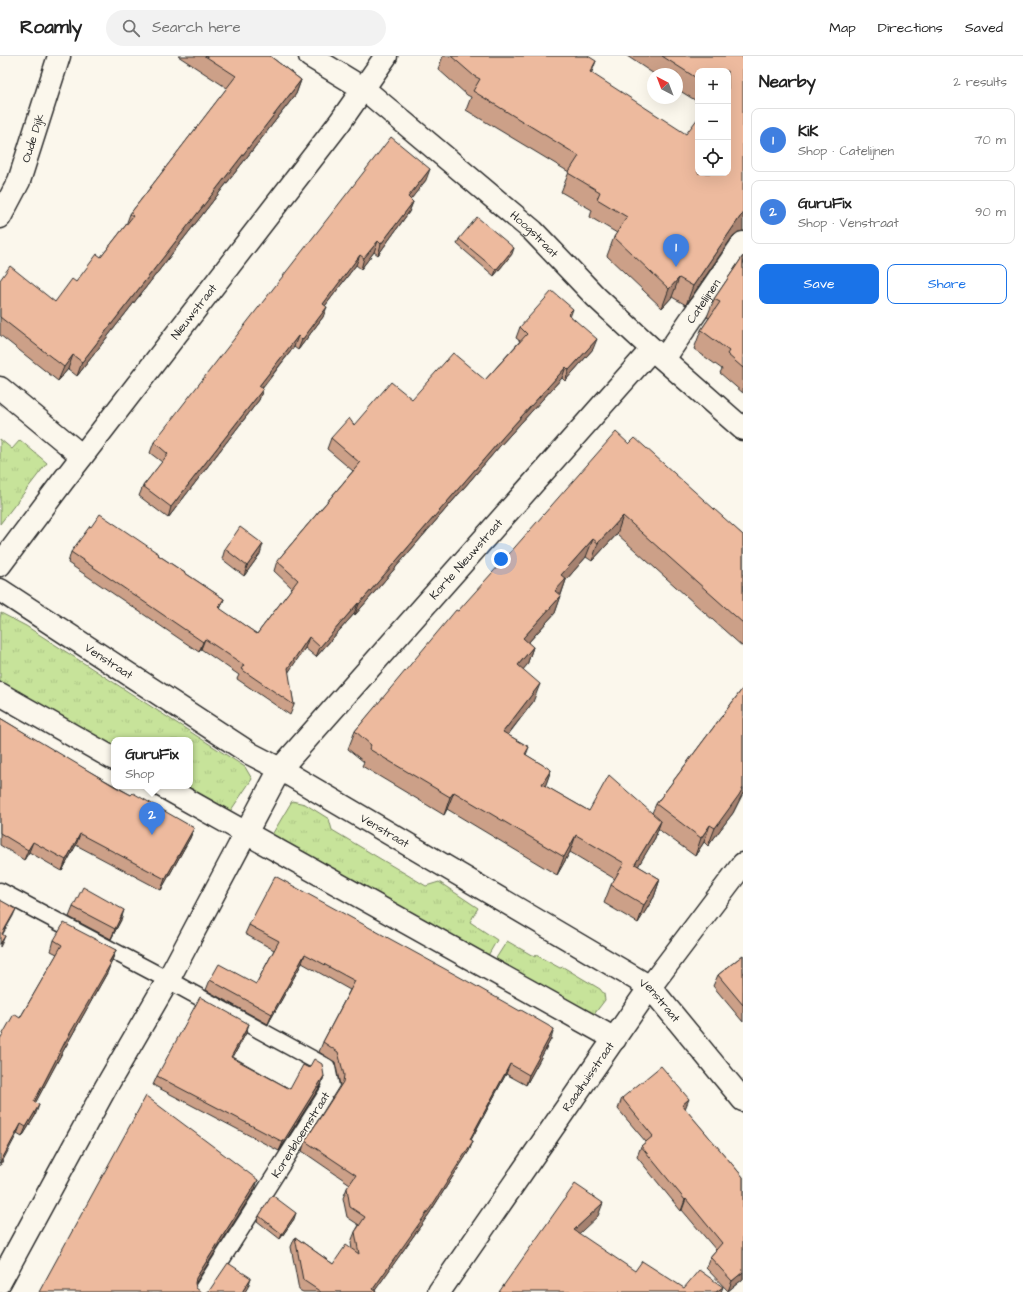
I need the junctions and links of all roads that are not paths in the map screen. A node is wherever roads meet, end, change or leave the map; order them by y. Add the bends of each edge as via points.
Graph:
1 (59, 56) edge
2 (310, 56) edge
3 (386, 56) edge
4 (364, 88) junction
5 (0, 217) edge
6 (743, 243) edge
7 (658, 354) junction
8 (0, 388) edge
9 (743, 429) edge
10 (82, 456) junction
11 (0, 565) edge
12 (0, 590) edge
13 (0, 694) edge
14 (111, 757) edge
15 (280, 769) junction
16 (167, 789) edge
17 (246, 833) junction
18 (743, 864) edge
19 (0, 891) edge
20 (168, 980) junction
21 (650, 987) junction
22 (615, 1039) junction
23 (743, 1100) edge
24 (0, 1282) edge
25 (201, 1292) edge
26 (439, 1292) edge

1 - 5 street, Oude Dijk via 19,181
2 - 4 street, Hoogstraat
3 - 4 street, Nieuwstraat
4 - 7 street, Hoogstraat via 533,231 596,297
4 - 10 street, Nieuwstraat
6 - 7 street, Catelijnen
7 - 9 street, Hoogstraat
7 - 15 street, Korte Nieuwstraat
8 - 10 street
10 - 11 street, Nieuwstraat
12 - 15 street, Venstraat via 251,754
13 - 14 street
15 - 17 street
15 - 21 street, Venstraat
16 - 17 street
17 - 20 street
17 - 22 street
18 - 21 street, Raadhuisstraat
19 - 20 lane, Korenbloemstraat
20 - 24 street via 106,1087
20 - 25 lane, Korenbloemstraat via 327,1067 331,1087
21 - 22 street, Raadhuisstraat
21 - 23 street, Venstraat
22 - 26 street, Raadhuisstraat

